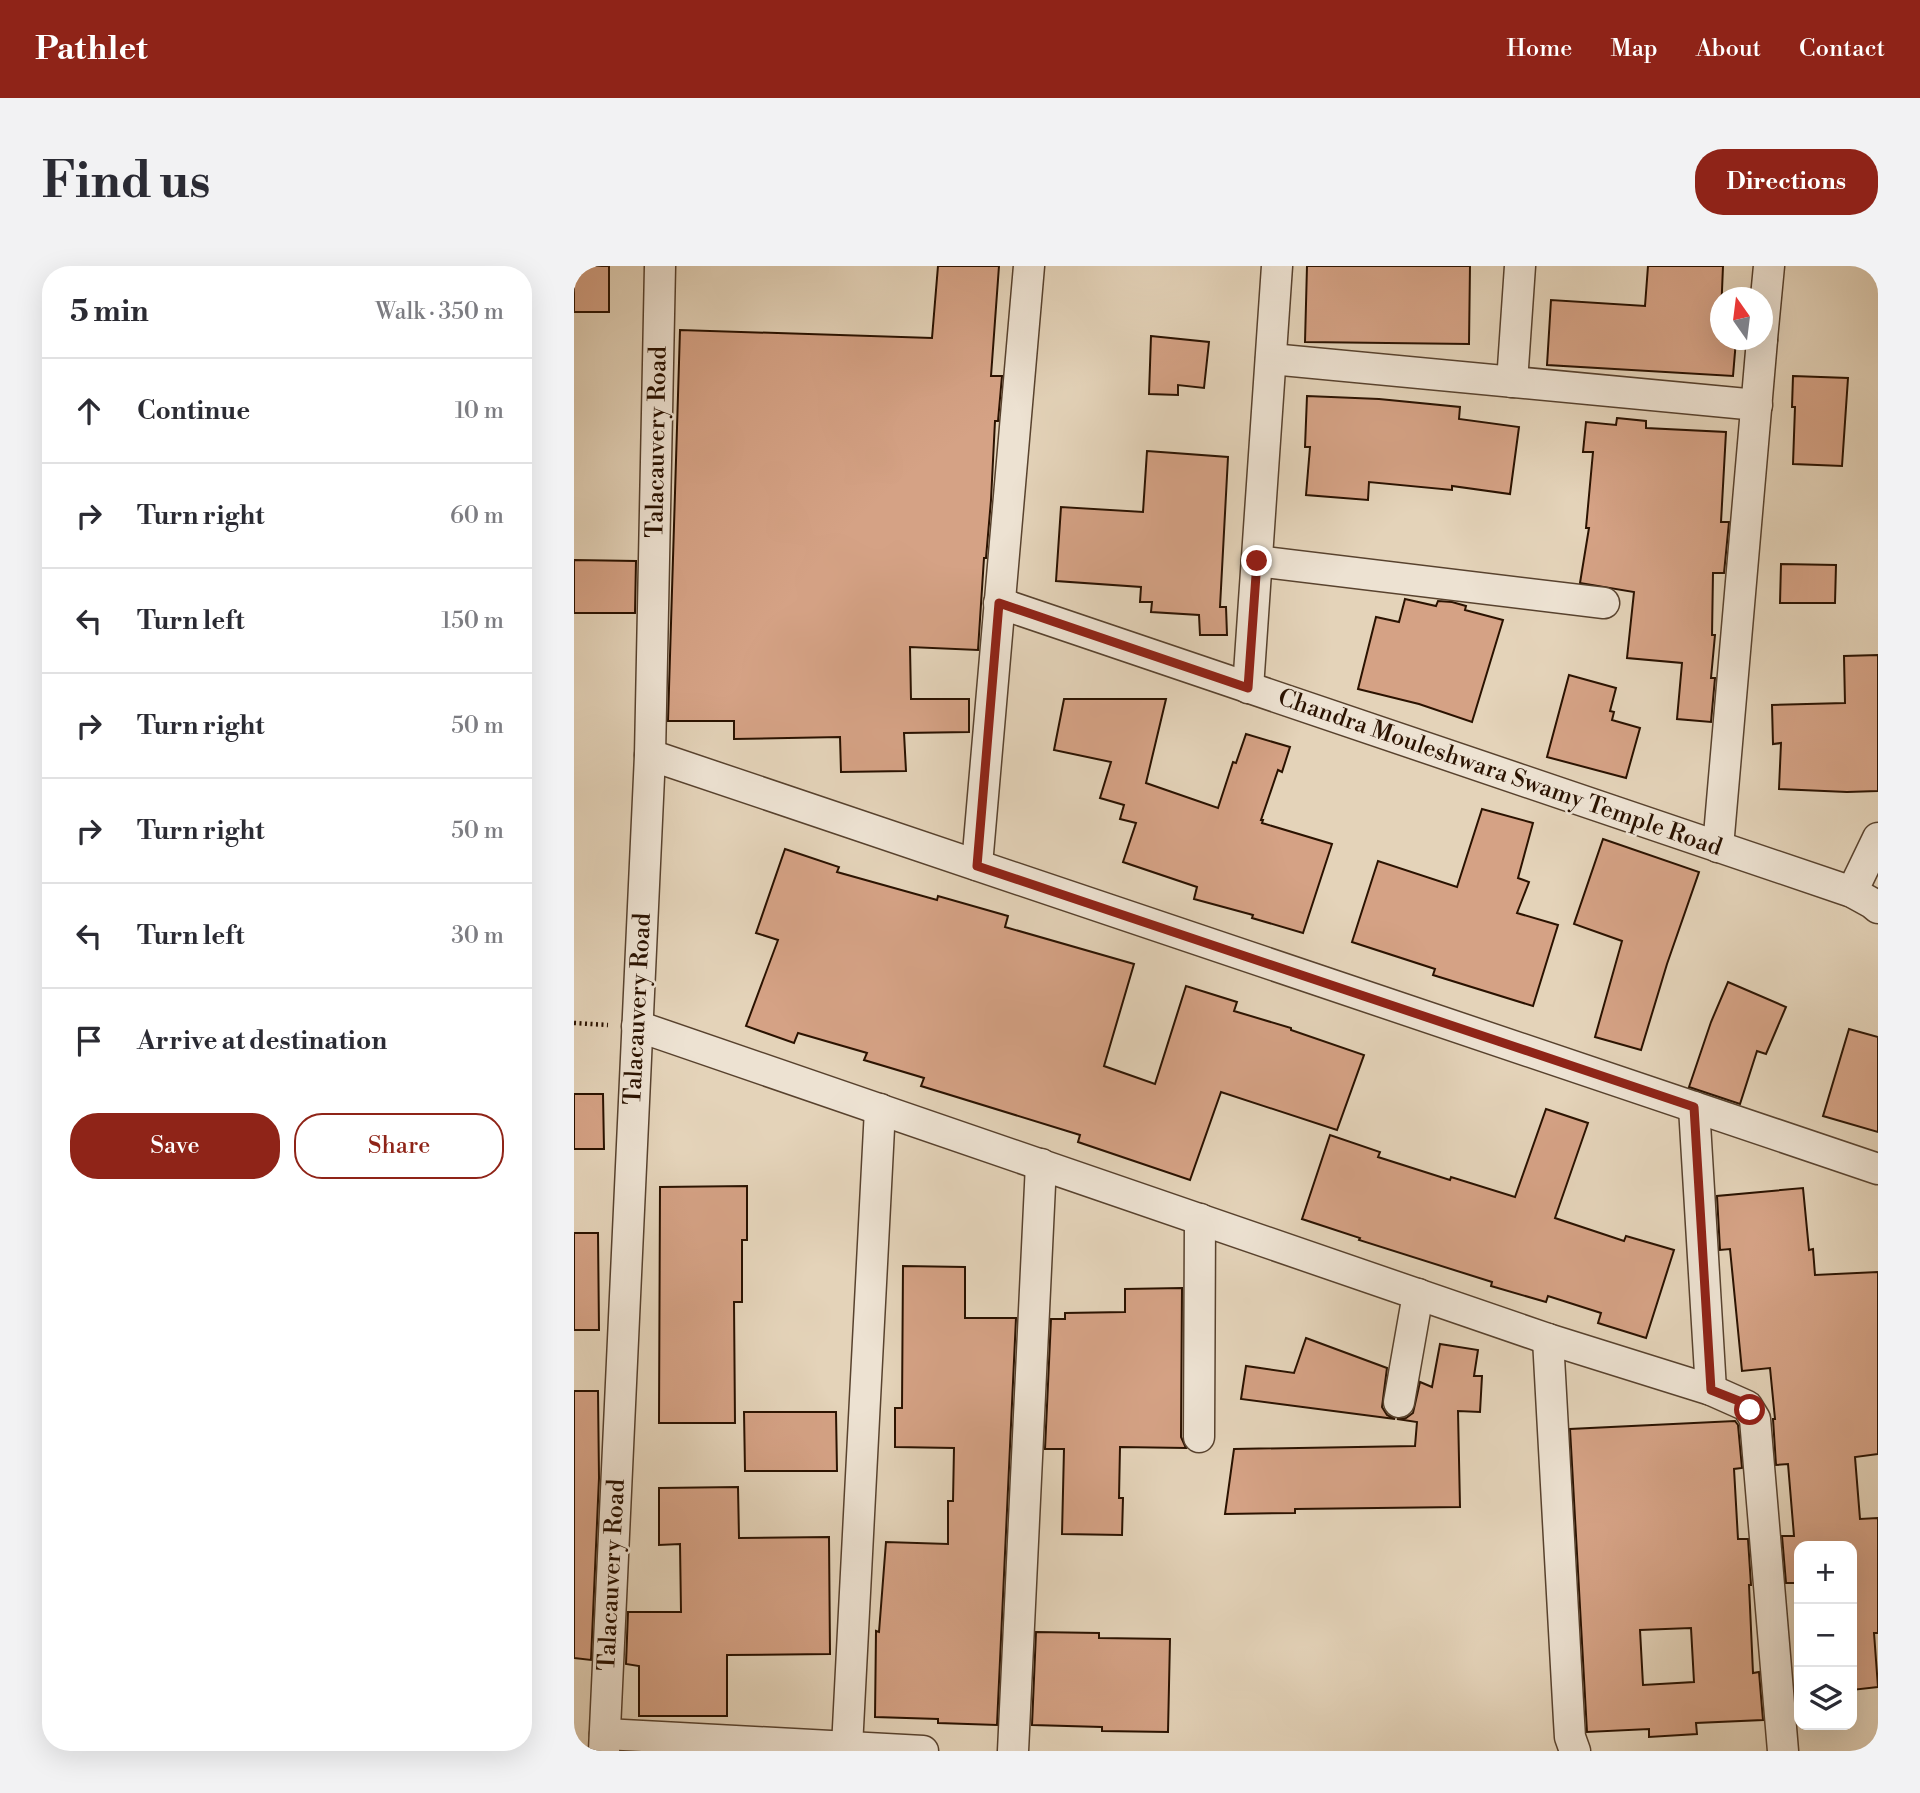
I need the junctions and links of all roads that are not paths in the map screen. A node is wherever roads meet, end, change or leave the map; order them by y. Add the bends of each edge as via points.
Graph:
1 (660, 266) edge
2 (1029, 266) edge
3 (1277, 266) edge
4 (1520, 266) edge
5 (1769, 266) edge
6 (1767, 287) edge
7 (1761, 350) edge
8 (1271, 359) junction
9 (1512, 382) junction
10 (1757, 405) junction
11 (1257, 561) junction
12 (999, 603) junction
13 (1604, 603) dead end
14 (1248, 688) junction
15 (650, 755) junction
16 (1878, 838) edge
17 (1718, 847) junction
18 (977, 866) junction
19 (1852, 892) junction
20 (1878, 908) edge
21 (637, 1026) junction
22 (1694, 1107) junction
23 (880, 1109) junction
24 (1041, 1164) junction
25 (1878, 1169) edge
26 (1200, 1219) junction
27 (1418, 1294) junction
28 (1548, 1339) junction
29 (1711, 1390) junction
30 (1399, 1402) dead end
31 (1199, 1437) dead end
32 (604, 1743) edge
33 (847, 1747) junction
34 (923, 1751) edge
35 (1013, 1751) edge
36 (1575, 1751) edge
37 (1783, 1751) edge

1 - 15 street, Talacauvery Road
2 - 12 street
3 - 8 street
4 - 9 street
5 - 6 street
7 - 10 street
8 - 9 street
8 - 11 street
9 - 10 street
10 - 17 street
11 - 13 street
11 - 14 street
12 - 14 street, Chandra Mouleshwara Swamy Temple Road
12 - 18 street
14 - 17 street, Chandra Mouleshwara Swamy Temple Road
15 - 18 street
15 - 21 street, Talacauvery Road
16 - 19 street
17 - 19 street, Chandra Mouleshwara Swamy Temple Road
18 - 22 street
19 - 20 street, Chandra Mouleshwara Swamy Temple Road
21 - 23 street
21 - 32 street, Talacauvery Road
22 - 25 street
22 - 29 street
23 - 24 street
23 - 33 street
24 - 26 street
24 - 35 street
26 - 27 street
26 - 31 street
27 - 28 street
27 - 30 street
28 - 29 street
28 - 36 street via 1570,1737
29 - 37 street via 1746,1406 1755,1419
32 - 33 street
33 - 34 street

